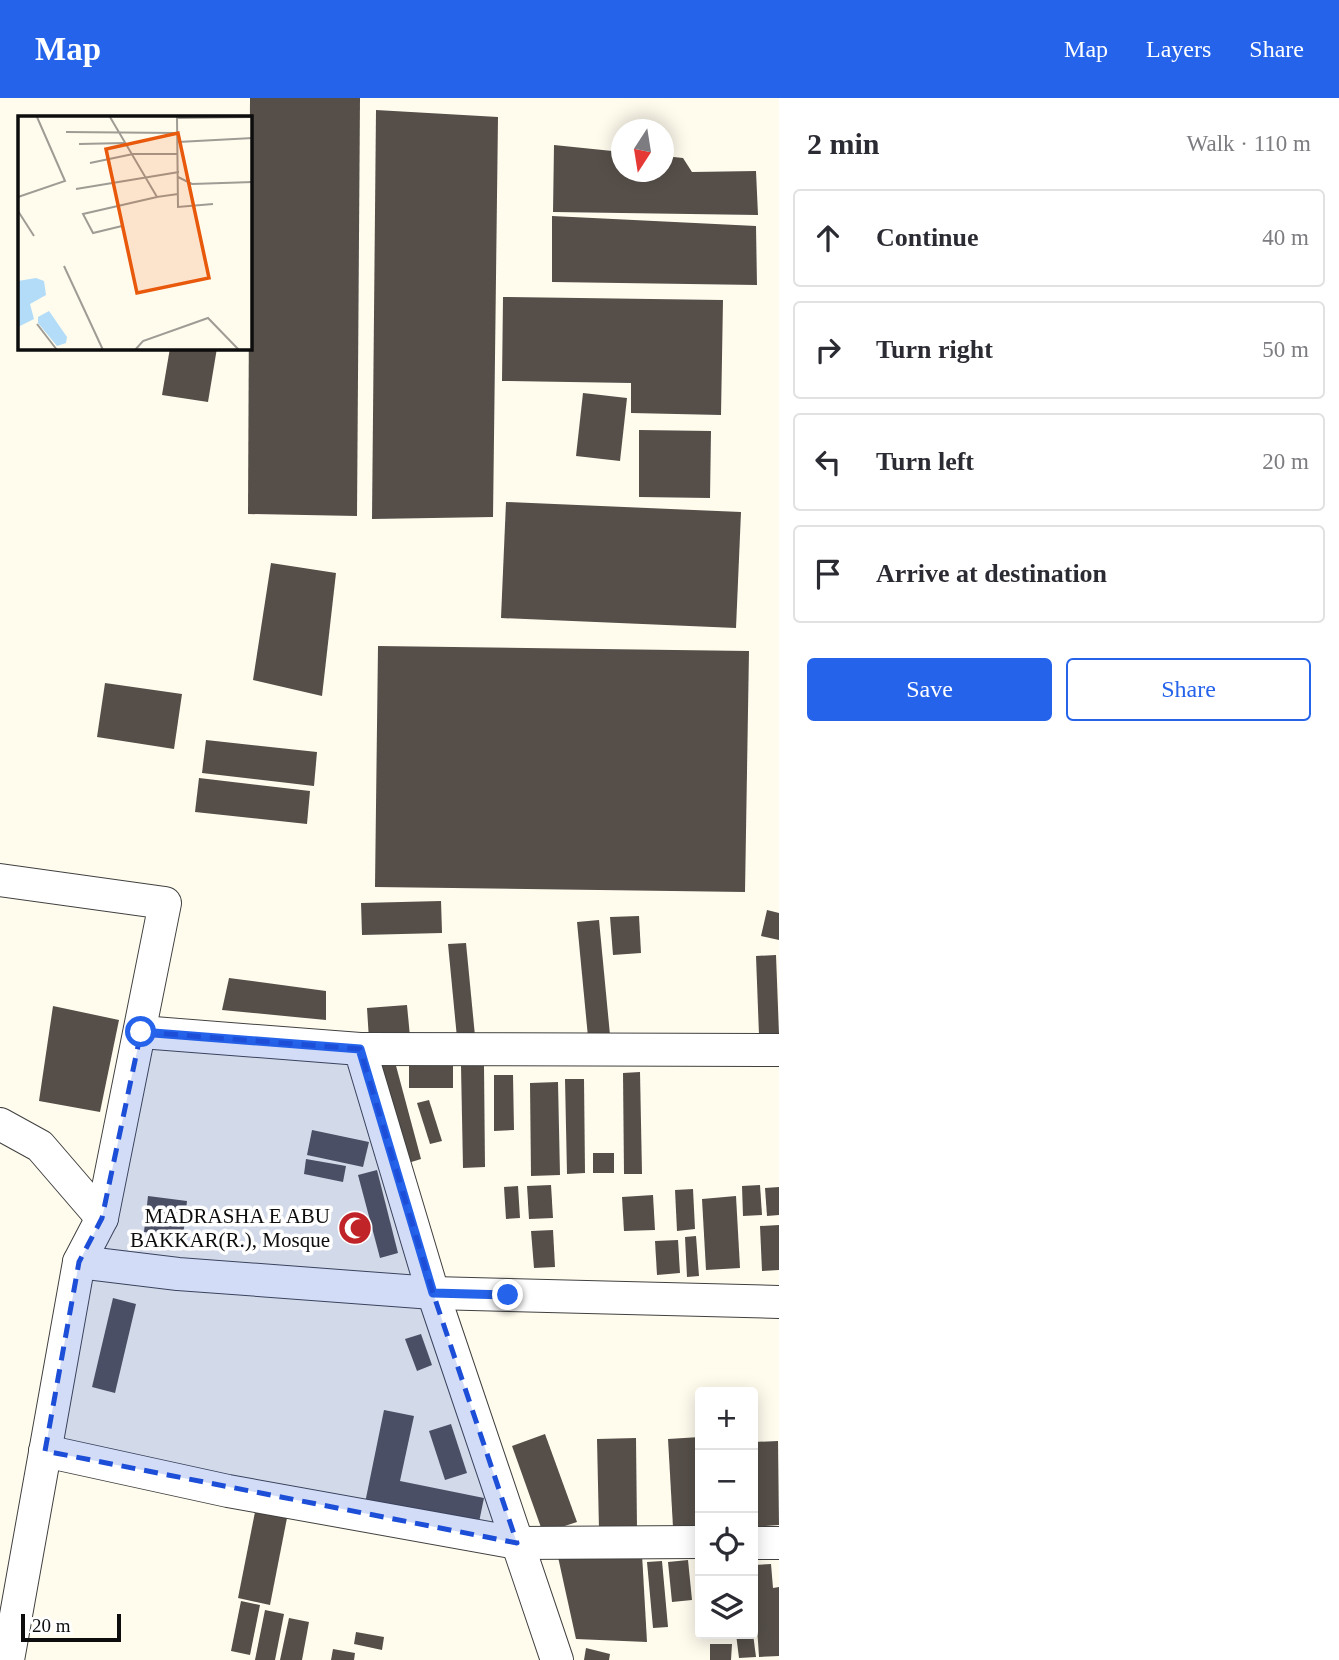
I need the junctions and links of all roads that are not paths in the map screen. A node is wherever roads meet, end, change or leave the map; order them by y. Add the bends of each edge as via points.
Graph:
1 (0, 880) edge
2 (141, 1032) junction
3 (360, 1049) junction
4 (779, 1050) edge
5 (0, 1124) edge
6 (102, 1218) junction
7 (79, 1262) junction
8 (433, 1293) junction
9 (779, 1302) edge
10 (45, 1451) junction
11 (695, 1542) edge
12 (517, 1543) junction
13 (758, 1543) edge
14 (779, 1543) edge
15 (11, 1572) edge
16 (8, 1660) edge
17 (557, 1660) edge

1 - 2 street via 165,903
2 - 3 street
2 - 6 street
3 - 4 street
3 - 8 street
5 - 6 street via 40,1146
6 - 7 street
7 - 8 street
7 - 10 street
8 - 9 street
8 - 12 street
10 - 12 street via 228,1491
10 - 15 street
11 - 12 street
12 - 17 street
13 - 14 street
15 - 16 street

